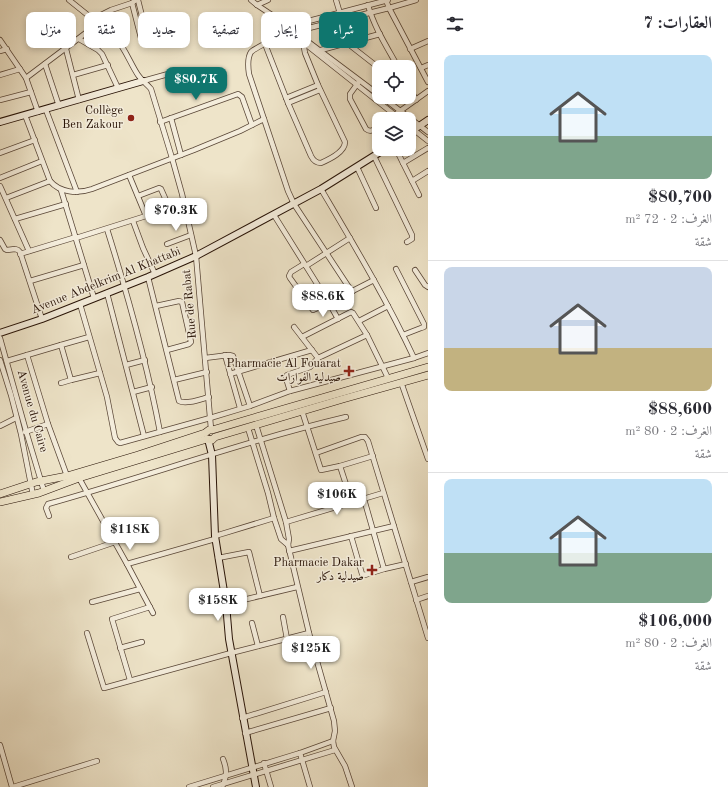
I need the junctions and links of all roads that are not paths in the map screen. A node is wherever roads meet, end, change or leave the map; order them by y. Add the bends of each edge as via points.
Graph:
1 (69, 0) edge
2 (251, 0) edge
3 (268, 0) edge
4 (336, 0) edge
5 (387, 0) edge
6 (416, 0) edge
7 (135, 1) edge
8 (257, 5) junction
9 (368, 5) junction
10 (389, 8) junction
11 (85, 12) edge
12 (108, 12) edge
13 (139, 12) edge
14 (268, 12) edge
15 (340, 12) edge
16 (344, 12) edge
17 (370, 13) junction
18 (138, 19) edge
19 (380, 34) junction
20 (84, 35) edge
21 (368, 37) edge
22 (79, 39) junction
23 (0, 40) edge
24 (428, 41) edge
25 (311, 43) edge
26 (261, 46) edge
27 (123, 48) edge
28 (267, 48) edge
29 (305, 48) edge
30 (311, 48) edge
31 (328, 48) edge
32 (353, 48) edge
33 (6, 49) junction
34 (66, 49) junction
35 (410, 49) junction
36 (320, 50) junction
37 (0, 51) edge
38 (394, 60) edge
39 (372, 63) edge
40 (45, 64) junction
41 (108, 65) junction
42 (428, 65) edge
43 (421, 68) junction
44 (20, 69) junction
45 (179, 71) dead end
46 (72, 75) junction
47 (0, 76) edge
48 (26, 78) junction
49 (143, 81) junction
50 (428, 82) edge
51 (359, 83) junction
52 (118, 88) junction
53 (319, 88) junction
54 (372, 91) edge
55 (428, 91) edge
56 (31, 92) junction
57 (286, 98) junction
58 (0, 100) edge
59 (79, 100) junction
60 (416, 100) edge
61 (288, 103) junction
62 (391, 104) edge
63 (410, 104) edge
64 (59, 106) junction
65 (46, 110) junction
66 (400, 111) junction
67 (38, 112) junction
68 (392, 112) edge
69 (25, 115) junction
70 (171, 118) junction
71 (264, 119) junction
72 (428, 120) edge
73 (0, 122) edge
74 (160, 122) junction
75 (252, 125) junction
76 (420, 126) junction
77 (416, 127) edge
78 (372, 130) edge
79 (428, 132) edge
80 (416, 133) edge
81 (35, 140) junction
82 (428, 141) edge
83 (428, 148) edge
84 (0, 153) edge
85 (181, 155) junction
86 (374, 156) joint
87 (400, 156) edge
88 (172, 158) junction
89 (42, 161) junction
90 (403, 163) junction
91 (357, 167) junction
92 (428, 171) edge
93 (129, 175) junction
94 (0, 178) edge
95 (50, 181) junction
96 (412, 181) junction
97 (0, 186) edge
98 (322, 189) junction
99 (61, 190) junction
100 (77, 192) junction
101 (419, 195) dead end
102 (138, 196) junction
103 (6, 198) junction
104 (184, 201) junction
105 (66, 204) junction
106 (294, 204) junction
107 (169, 207) junction
108 (376, 208) dead end
109 (274, 215) junction
110 (146, 216) junction
111 (15, 219) junction
112 (133, 221) junction
113 (107, 228) junction
114 (191, 235) junction
115 (76, 238) junction
116 (350, 238) junction
117 (0, 240) edge
118 (408, 242) dead end
119 (167, 244) dead end
120 (29, 251) junction
121 (327, 253) junction
122 (20, 254) junction
123 (196, 256) junction
124 (84, 265) junction
125 (305, 265) junction
126 (396, 269) dead end
127 (415, 270) dead end
128 (155, 274) junction
129 (148, 277) junction
130 (374, 280) junction
131 (30, 281) junction
132 (125, 285) junction
133 (428, 287) edge
134 (352, 292) junction
135 (107, 293) junction
136 (94, 298) junction
137 (329, 303) junction
138 (80, 304) junction
139 (156, 306) junction
140 (388, 306) junction
141 (42, 319) junction
142 (338, 319) junction
143 (359, 321) junction
144 (294, 327) dead end
145 (0, 333) edge
146 (367, 335) junction
147 (403, 335) junction
148 (89, 337) junction
149 (302, 337) junction
150 (0, 338) edge
151 (62, 345) junction
152 (166, 350) junction
153 (312, 350) junction
154 (428, 353) edge
155 (27, 355) junction
156 (226, 356) junction
157 (205, 358) junction
158 (318, 358) junction
159 (414, 358) junction
160 (0, 360) edge
161 (145, 360) junction
162 (7, 361) junction
163 (126, 365) junction
164 (382, 366) junction
165 (428, 367) edge
166 (207, 372) junction
167 (238, 372) junction
168 (100, 373) junction
169 (230, 374) junction
170 (428, 375) edge
171 (388, 378) junction
172 (71, 380) junction
173 (174, 380) junction
174 (401, 382) junction
175 (62, 383) dead end
176 (152, 387) junction
177 (290, 391) junction
178 (133, 392) junction
179 (209, 397) junction
180 (250, 406) junction
181 (240, 408) junction
182 (302, 411) junction
183 (346, 417) dead end
184 (16, 418) junction
185 (210, 418) junction
186 (48, 424) junction
187 (256, 425) junction
188 (0, 426) edge
189 (307, 426) junction
190 (248, 428) junction
191 (26, 432) junction
192 (160, 432) junction
193 (20, 434) junction
194 (210, 435) junction
195 (144, 436) junction
196 (261, 439) junction
197 (252, 443) junction
198 (316, 453) junction
199 (211, 454) junction
200 (373, 456) junction
201 (428, 459) edge
202 (340, 466) junction
203 (67, 476) junction
204 (79, 478) junction
205 (42, 481) junction
206 (30, 483) junction
207 (44, 491) junction
208 (88, 493) junction
209 (383, 493) junction
210 (0, 494) edge
211 (33, 495) junction
212 (364, 499) junction
213 (0, 502) edge
214 (352, 503) junction
215 (49, 516) dead end
216 (274, 518) junction
217 (286, 522) junction
218 (394, 526) junction
219 (373, 531) junction
220 (351, 536) junction
221 (215, 538) junction
222 (115, 542) junction
223 (288, 545) junction
224 (289, 551) junction
225 (71, 557) dead end
226 (218, 558) junction
227 (127, 564) junction
228 (406, 564) junction
229 (384, 569) junction
230 (428, 577) edge
231 (411, 582) junction
232 (297, 588) junction
233 (140, 589) junction
234 (260, 596) junction
235 (428, 596) edge
236 (416, 600) junction
237 (92, 602) dead end
238 (226, 604) junction
239 (150, 607) junction
240 (153, 613) dead end
241 (283, 617) dead end
242 (252, 623) dead end
243 (87, 633) dead end
244 (309, 633) junction
245 (428, 638) edge
246 (287, 639) junction
247 (142, 642) dead end
248 (258, 646) junction
249 (120, 648) junction
250 (231, 653) junction
251 (130, 680) junction
252 (326, 692) junction
253 (330, 708) junction
254 (242, 718) junction
255 (245, 733) junction
256 (333, 741) junction
257 (0, 745) edge
258 (335, 750) junction
259 (300, 753) junction
260 (223, 759) dead end
261 (302, 760) junction
262 (98, 761) dead end
263 (264, 763) junction
264 (252, 767) junction
265 (266, 771) junction
266 (226, 775) junction
267 (254, 775) junction
268 (223, 785) edge
269 (12, 787) edge
270 (189, 787) edge
271 (213, 787) edge
272 (256, 787) edge
273 (271, 787) edge
274 (310, 787) edge
275 (352, 787) edge

1 - 11 street, Rue de Rabat
2 - 8 street
3 - 8 street
4 - 15 street
5 - 9 street
5 - 10 street
6 - 10 street
7 - 12 street
7 - 13 street
7 - 18 street
8 - 14 street
9 - 16 street
9 - 17 street
10 - 17 street
10 - 35 street
17 - 19 street
19 - 21 street
19 - 38 street
20 - 22 street
22 - 34 street
22 - 41 street via 100,52
23 - 33 street
24 - 35 street
25 - 36 street
26 - 71 street via 252,51 248,65
27 - 49 street, Rue de Rabat
28 - 57 street
29 - 53 street
30 - 51 street
31 - 36 street
32 - 39 street
33 - 37 street
33 - 44 street
34 - 40 street
34 - 46 street
35 - 43 street
36 - 51 street
40 - 48 street
40 - 64 street
41 - 46 street
41 - 52 street
42 - 43 street
43 - 50 street
44 - 47 street
44 - 48 street
45 - 49 street
46 - 59 street
48 - 56 street
49 - 52 main road
49 - 74 street, Rue de Rabat via 151,89
51 - 54 street
51 - 68 street
51 - 78 street via 350,97 365,127
52 - 59 main road
53 - 57 street
53 - 61 street
53 - 61 street via 346,145 341,152 322,163 313,160
55 - 60 street
56 - 58 street
56 - 67 street
57 - 61 street
59 - 64 main road
62 - 66 street
63 - 66 street
64 - 65 main road
65 - 67 main road
65 - 100 street
66 - 76 street
67 - 69 main road
69 - 73 main road
69 - 81 street
70 - 74 street
70 - 75 street via 238,94 242,97
70 - 85 street
71 - 75 street
71 - 106 street
72 - 76 main road
74 - 88 street, Rue de Rabat
75 - 85 street
76 - 77 main road
76 - 79 street
80 - 82 street
81 - 84 street
81 - 89 street
83 - 90 street
85 - 88 street
86 - 91 main road, Avenue Abdelkrim Al Khattabi
86 - 118 street via 412,235
87 - 90 street
88 - 93 street
88 - 104 street, Rue de Rabat
89 - 94 street
89 - 95 street
90 - 96 street
91 - 98 main road, Avenue Abdelkrim Al Khattabi
91 - 108 street
92 - 96 street
93 - 100 street via 87,191
93 - 102 street
95 - 99 street
95 - 103 street
96 - 101 street
97 - 103 street
98 - 106 main road, Avenue Abdelkrim Al Khattabi
98 - 116 street
99 - 100 street
99 - 105 street
102 - 107 street via 159,188
102 - 110 street
103 - 111 street
104 - 107 street
104 - 114 street, Rue de Rabat
105 - 111 street
105 - 115 street
106 - 109 main road, Avenue Abdelkrim Al Khattabi
106 - 121 street
107 - 110 street
109 - 123 main road, Avenue Abdelkrim Al Khattabi
109 - 125 street
110 - 112 street
111 - 120 street
112 - 113 street
112 - 128 street
113 - 115 street
113 - 132 street
114 - 119 street
114 - 123 street, Rue de Rabat
115 - 120 street
115 - 124 street
116 - 121 street
116 - 130 street
117 - 122 street via 5,249 17,249
120 - 122 street
121 - 125 street
121 - 134 street
122 - 131 street
123 - 128 main road, Avenue Abdelkrim Al Khattabi
123 - 157 street, Rue de Rabat
124 - 131 street
124 - 136 street
125 - 137 street
125 - 137 street via 291,272 290,278 313,310
126 - 147 street via 424,325
127 - 133 street
128 - 129 main road, Avenue Abdelkrim Al Khattabi
129 - 132 main road, Avenue Abdelkrim Al Khattabi
129 - 139 street
130 - 134 street
130 - 140 street
131 - 141 street
132 - 135 main road, Avenue Abdelkrim Al Khattabi
132 - 161 street
134 - 137 street
135 - 136 main road, Avenue Abdelkrim Al Khattabi
135 - 163 street
136 - 138 main road, Avenue Abdelkrim Al Khattabi
137 - 142 street
138 - 141 main road, Avenue Abdelkrim Al Khattabi
138 - 148 street
139 - 152 street
139 - 152 street via 179,301 183,305 191,342
140 - 143 street
140 - 147 street
141 - 145 main road, Avenue Abdelkrim Al Khattabi
142 - 143 street via 352,312
142 - 149 street
143 - 146 street
144 - 149 street
146 - 158 street
146 - 164 street
147 - 159 street
148 - 151 street
148 - 168 street
149 - 153 street
150 - 162 street, Avenue du Caire
151 - 155 street
151 - 172 street
152 - 173 street
153 - 158 street
153 - 167 street
154 - 159 street
155 - 162 street
155 - 186 street
156 - 157 street
156 - 167 street via 233,356
156 - 169 street
157 - 166 street, Rue de Rabat
158 - 177 street via 310,367 287,375
159 - 164 street
160 - 184 street, Avenue du Caire
161 - 163 street
161 - 176 street
162 - 191 street, Avenue du Caire
163 - 178 street
164 - 171 street
164 - 177 street
165 - 171 main road
166 - 173 street
166 - 179 street, Rue de Rabat
167 - 169 street
167 - 180 street
168 - 172 street
168 - 195 street via 116,440 119,443
169 - 181 street
170 - 174 main road
171 - 194 main road
172 - 175 street
173 - 179 street via 180,402 186,403
174 - 182 main road
174 - 201 street
176 - 178 street
176 - 192 street
177 - 180 street
178 - 195 street
179 - 185 street, Rue de Rabat
180 - 181 street
181 - 185 street
182 - 187 main road
182 - 189 street
183 - 189 street
184 - 188 street
184 - 193 street, Avenue du Caire
185 - 192 street
185 - 194 street, Rue de Rabat
186 - 191 street
186 - 203 street
187 - 190 main road
187 - 196 street
189 - 196 street
189 - 198 street
190 - 194 main road
190 - 197 street
191 - 193 street
191 - 205 street, Avenue du Caire
192 - 195 street
193 - 206 street, Avenue du Caire
194 - 199 main road
194 - 203 main road
194 - 204 main road
196 - 197 street
196 - 217 street
197 - 199 street
197 - 216 street
198 - 200 street via 365,437
198 - 202 street via 321,470
199 - 208 street
199 - 221 main road
200 - 202 street
200 - 209 street
202 - 214 street
203 - 205 main road
204 - 207 main road
204 - 208 street
205 - 206 main road
205 - 207 street, Avenue du Caire
206 - 210 main road
206 - 211 street, Avenue du Caire
207 - 211 main road
208 - 215 street via 48,504 46,508
208 - 222 street
209 - 212 street
209 - 218 street
211 - 213 main road
212 - 214 street
212 - 219 street
214 - 217 street
216 - 221 street
216 - 223 street via 281,539
217 - 223 street
218 - 219 street
218 - 228 street
219 - 220 street
219 - 229 street
220 - 224 street
220 - 229 street via 362,574
221 - 226 main road
221 - 227 street
222 - 225 street
222 - 227 street
223 - 224 street
224 - 232 street
226 - 234 street via 248,552
226 - 238 main road
227 - 233 street
228 - 229 street
228 - 231 street
230 - 231 street
231 - 236 street
232 - 234 street
232 - 244 street
233 - 237 street
233 - 239 street
234 - 238 street
235 - 236 street
236 - 245 street
238 - 250 main road
239 - 240 street
239 - 249 street via 112,619
241 - 246 street
242 - 248 street
243 - 251 street via 104,688
244 - 246 street
244 - 252 street
246 - 248 street
247 - 249 street
248 - 250 street
249 - 251 street
250 - 251 street
250 - 254 main road
252 - 253 street
252 - 254 street
253 - 255 street
253 - 256 street via 335,727
254 - 255 main road
255 - 264 main road
256 - 258 street
256 - 259 street
257 - 269 street
258 - 261 street
258 - 275 street
259 - 261 street
259 - 263 street
260 - 266 street
261 - 265 street
261 - 274 street
262 - 269 street
263 - 264 street
263 - 265 street
264 - 266 street
264 - 267 main road
265 - 267 street
265 - 273 street
266 - 268 street
266 - 270 street
267 - 268 street
267 - 272 main road
268 - 271 street

